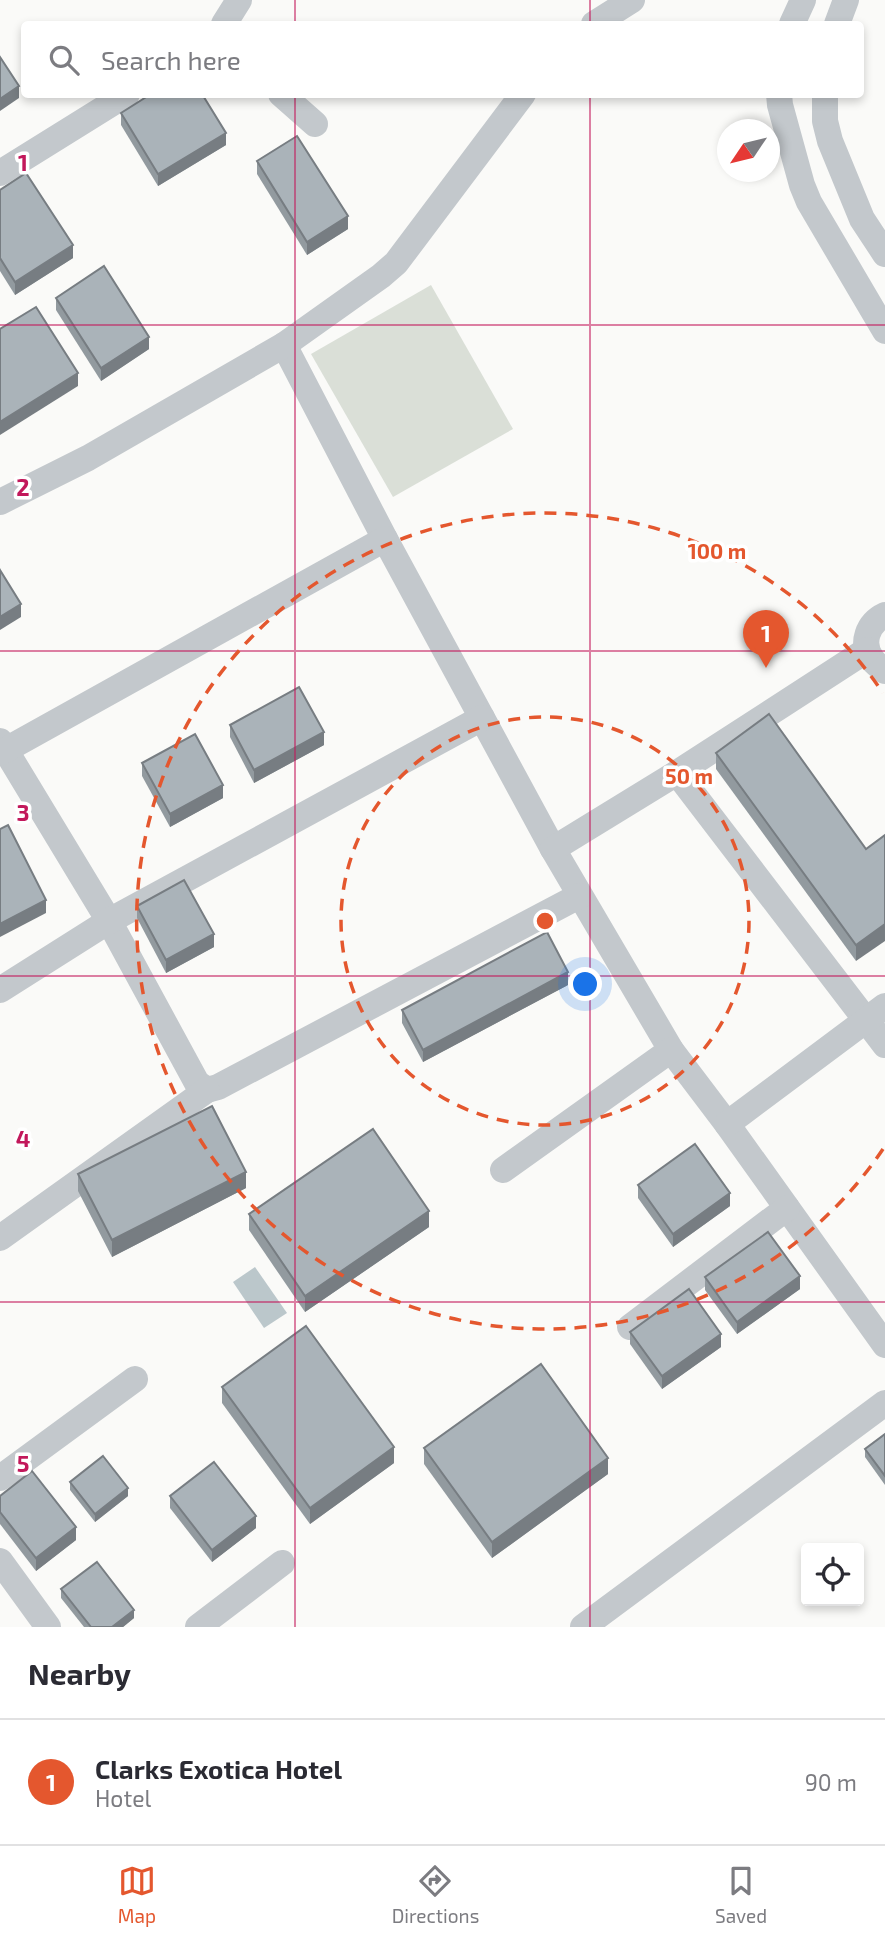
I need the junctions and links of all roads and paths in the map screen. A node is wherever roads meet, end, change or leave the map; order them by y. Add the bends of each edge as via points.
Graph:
1 (239, 0) edge
2 (632, 0) edge
3 (803, 0) edge
4 (846, 0) edge
5 (226, 21) edge
6 (599, 21) edge
7 (793, 21) edge
8 (838, 21) edge
9 (121, 98) edge
10 (286, 98) edge
11 (520, 98) edge
12 (779, 98) edge
13 (825, 98) edge
14 (315, 124) dead end
15 (0, 173) edge
16 (885, 254) edge
17 (885, 331) edge
18 (284, 345) junction
19 (0, 502) edge
20 (386, 539) junction
21 (884, 612) edge
22 (880, 665) edge
23 (482, 718) junction
24 (2, 747) edge
25 (677, 773) junction
26 (553, 849) junction
27 (579, 896) junction
28 (109, 921) junction
29 (0, 990) edge
30 (876, 1013) edge
31 (885, 1045) edge
32 (671, 1050) junction
33 (207, 1090) junction
34 (727, 1124) junction
35 (503, 1170) dead end
36 (787, 1208) junction
37 (0, 1238) edge
38 (630, 1327) dead end
39 (885, 1345) edge
40 (135, 1379) dead end
41 (885, 1403) edge
42 (0, 1478) edge
43 (0, 1561) edge
44 (282, 1563) dead end
45 (48, 1627) edge
46 (198, 1627) edge
47 (583, 1627) edge

1 - 5 street
2 - 6 street
3 - 7 street
4 - 8 street
9 - 15 street
10 - 14 street
11 - 18 street via 396,263
12 - 17 street via 809,202
13 - 16 street via 830,141 863,219
18 - 19 street via 88,458
18 - 20 street
20 - 23 street
20 - 24 street
21 - 22 street via 866,637
22 - 25 street
23 - 26 street
23 - 28 street
24 - 28 street
25 - 26 street
25 - 30 street
26 - 27 street
27 - 32 street
27 - 33 street
28 - 29 street
28 - 33 street via 197,1083
30 - 31 street
30 - 34 street
32 - 34 street
32 - 35 street
33 - 37 street
34 - 36 street
36 - 38 street
36 - 39 street
40 - 42 street
41 - 47 street
43 - 45 street
44 - 46 street

